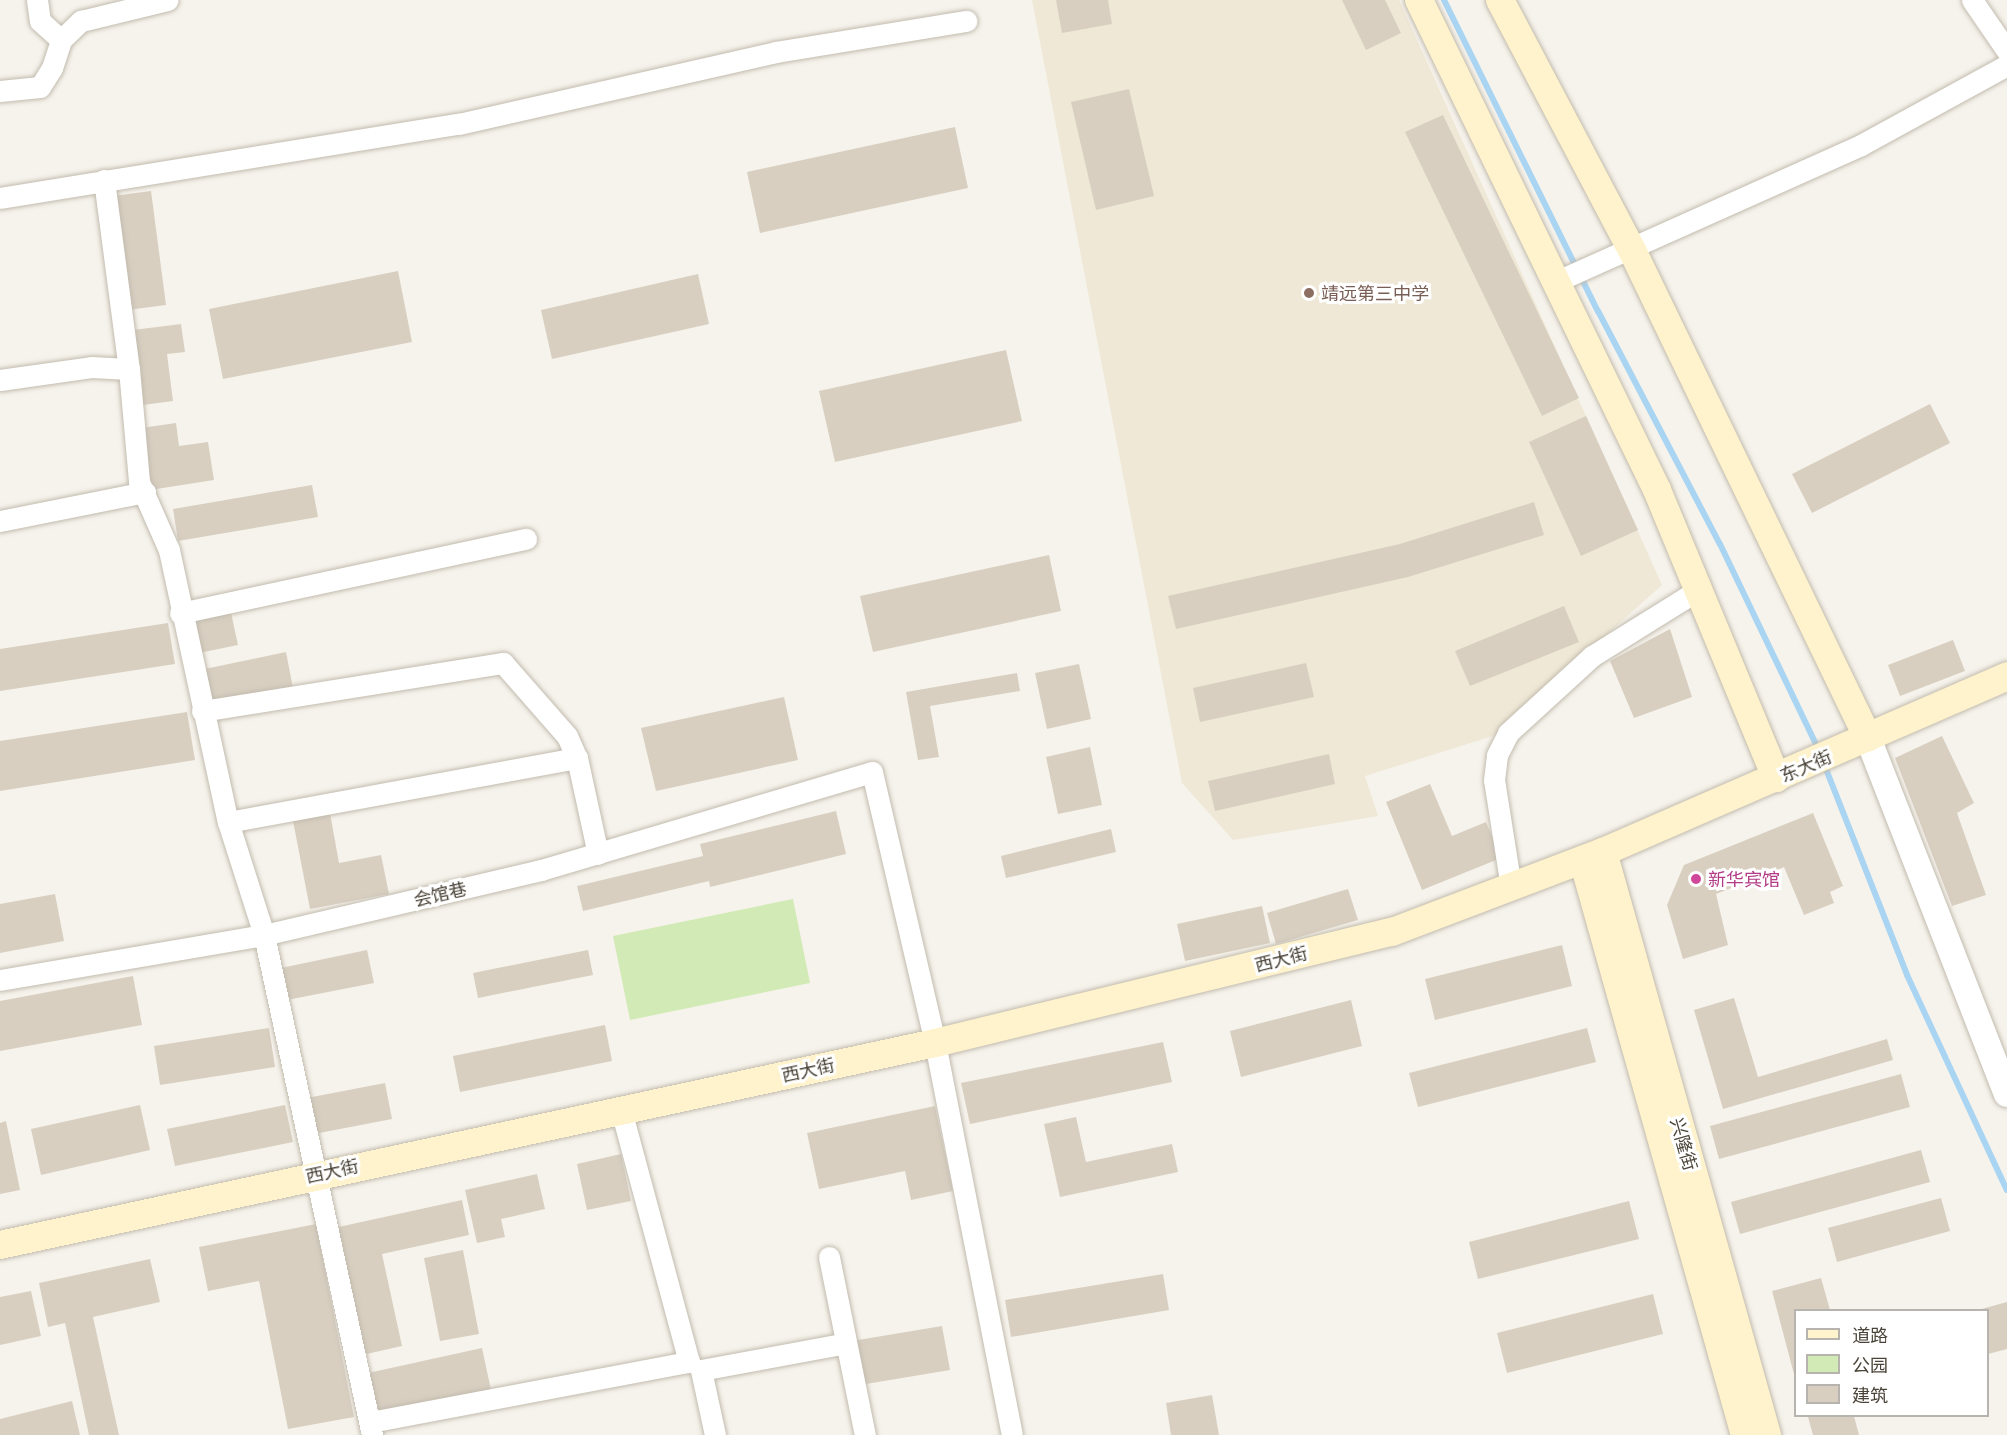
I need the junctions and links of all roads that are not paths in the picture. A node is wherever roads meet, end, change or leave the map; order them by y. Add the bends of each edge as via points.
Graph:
1 (37, 0) edge
2 (168, 0) edge
3 (1419, 0) edge
4 (1500, 0) edge
5 (1972, 0) edge
6 (966, 21) dead end
7 (61, 40) junction
8 (2007, 51) edge
9 (2007, 65) edge
10 (0, 91) edge
11 (104, 180) junction
12 (0, 198) edge
13 (1631, 248) junction
14 (1560, 280) junction
15 (129, 369) junction
16 (0, 380) edge
17 (145, 492) junction
18 (0, 521) edge
19 (525, 539) dead end
20 (1698, 590) junction
21 (180, 613) junction
22 (2007, 676) edge
23 (202, 711) junction
24 (1855, 744) junction
25 (577, 758) junction
26 (1776, 778) junction
27 (228, 822) junction
28 (598, 854) junction
29 (1593, 856) junction
30 (1511, 887) junction
31 (264, 935) junction
32 (0, 980) edge
33 (935, 1043) junction
34 (2007, 1095) edge
35 (621, 1110) junction
36 (317, 1174) junction
37 (0, 1245) edge
38 (829, 1257) dead end
39 (846, 1343) junction
40 (371, 1428) edge
41 (715, 1435) edge
42 (865, 1435) edge
43 (1012, 1435) edge
44 (1745, 1435) edge
45 (1767, 1435) edge

1 - 7 street via 40,21
2 - 7 street via 81,21
3 - 14 main road
4 - 13 main road
5 - 8 street
6 - 11 street via 776,52 459,124
7 - 10 street via 52,68 40,87
9 - 13 street via 1861,145
11 - 12 street
11 - 15 street
13 - 14 street
13 - 24 main road
14 - 20 main road via 1657,490
15 - 16 street via 91,367
15 - 17 street via 139,482
17 - 18 street
17 - 21 street via 169,550
19 - 21 street
20 - 26 main road
20 - 30 street via 1592,656 1508,733 1497,755 1494,780
21 - 23 street
22 - 24 main road, 东大街
23 - 25 street via 503,663 567,736
23 - 27 street
24 - 26 main road, 东大街
24 - 34 street
25 - 27 street
25 - 28 street
26 - 29 main road, 东大街
27 - 31 street
28 - 31 street, 会馆巷
28 - 33 street, 会馆巷 via 872,772
29 - 30 main road, 西大街
29 - 44 main road, 兴隆街
29 - 45 main road, 兴隆街
30 - 33 main road, 西大街 via 1392,932
31 - 32 street, 会馆巷
31 - 36 street
33 - 35 main road, 西大街
33 - 43 street
35 - 36 main road, 西大街
35 - 40 street via 689,1362
36 - 37 main road, 西大街
36 - 40 street
38 - 39 street
39 - 41 street via 700,1370
39 - 42 street

